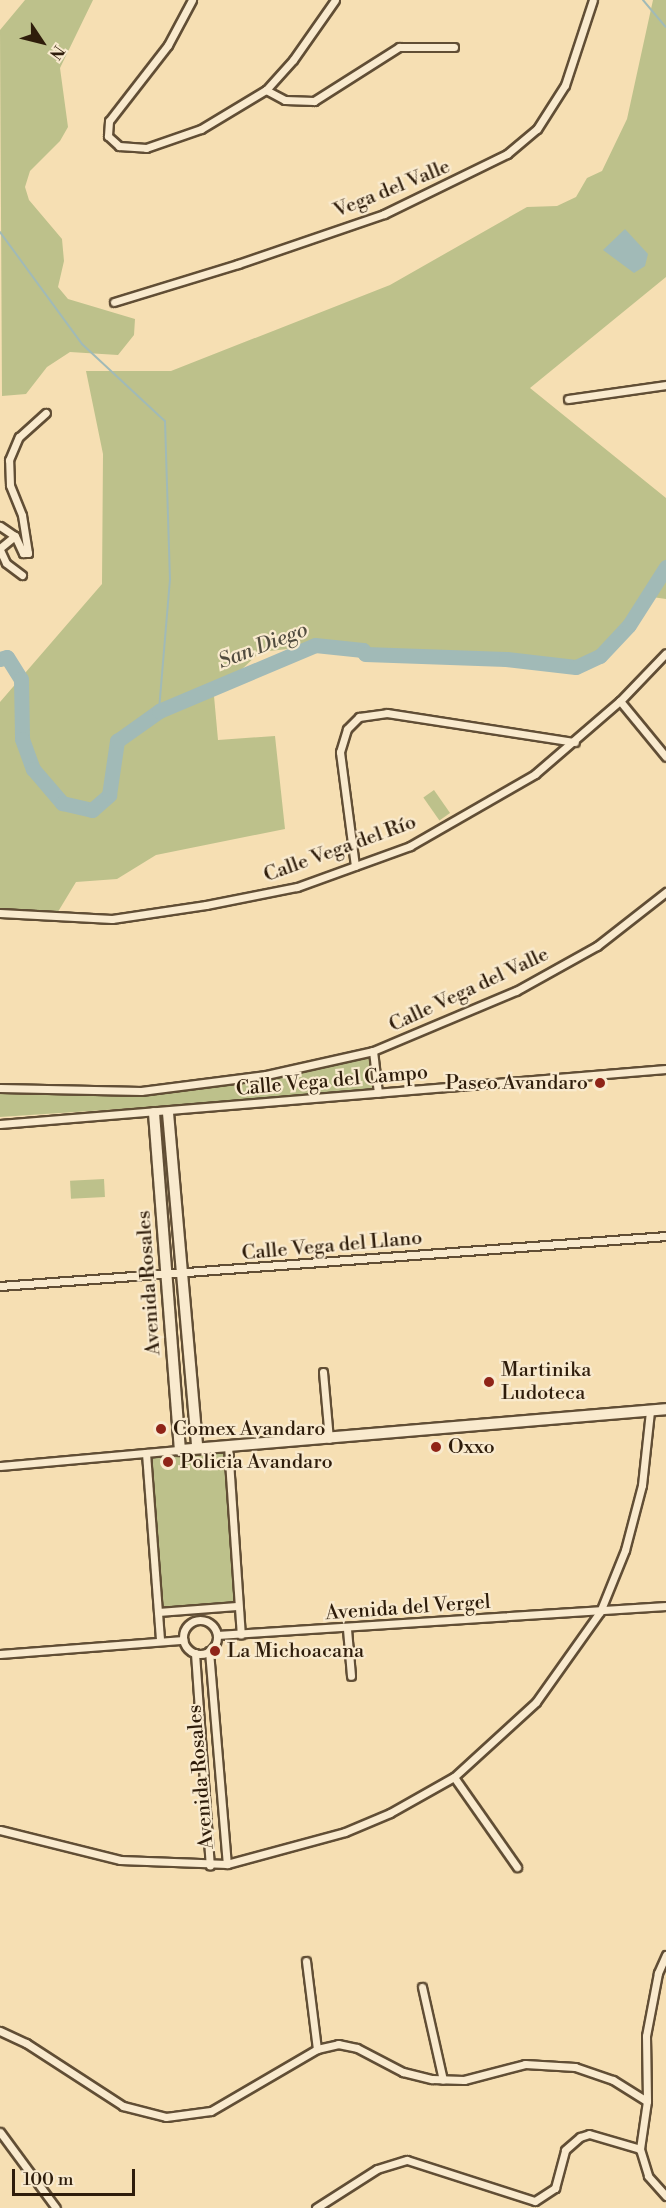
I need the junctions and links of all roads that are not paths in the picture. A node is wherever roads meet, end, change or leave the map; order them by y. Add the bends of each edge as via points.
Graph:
1 (192, 0) edge
2 (335, 0) edge
3 (593, 0) edge
4 (454, 47) dead end
5 (266, 90) junction
6 (114, 302) dead end
7 (666, 385) edge
8 (568, 399) dead end
9 (46, 413) dead end
10 (0, 526) edge
11 (15, 536) junction
12 (0, 549) edge
13 (22, 575) dead end
14 (666, 653) edge
15 (620, 701) junction
16 (574, 742) junction
17 (664, 752) edge
18 (355, 866) junction
19 (666, 892) edge
20 (0, 913) edge
21 (373, 1051) junction
22 (666, 1069) edge
23 (0, 1088) edge
24 (378, 1093) junction
25 (154, 1113) junction
26 (168, 1113) junction
27 (0, 1124) edge
28 (666, 1236) edge
29 (180, 1275) junction
30 (166, 1276) junction
31 (0, 1286) edge
32 (323, 1372) dead end
33 (666, 1409) edge
34 (650, 1411) junction
35 (329, 1440) junction
36 (228, 1446) junction
37 (197, 1447) junction
38 (180, 1450) junction
39 (146, 1453) junction
40 (0, 1466) edge
41 (237, 1606) junction
42 (666, 1606) edge
43 (197, 1609) junction
44 (158, 1612) junction
45 (600, 1612) junction
46 (199, 1620) junction
47 (347, 1629) junction
48 (217, 1635) junction
49 (241, 1635) junction
50 (160, 1640) junction
51 (183, 1640) junction
52 (209, 1651) junction
53 (195, 1653) junction
54 (0, 1654) edge
55 (351, 1676) dead end
56 (216, 1753) junction
57 (204, 1754) junction
58 (454, 1777) junction
59 (0, 1830) edge
60 (227, 1864) junction
61 (210, 1865) junction
62 (517, 1867) dead end
63 (666, 1955) edge
64 (306, 1961) dead end
65 (422, 1987) dead end
66 (0, 2031) edge
67 (317, 2049) junction
68 (443, 2080) junction
69 (647, 2101) junction
70 (0, 2132) edge
71 (640, 2149) junction
72 (666, 2196) edge
73 (56, 2208) edge
74 (316, 2208) edge

1 - 5 street via 168,45 116,109 107,129 112,141 133,150 169,141 231,114
2 - 5 street via 293,60
3 - 6 street, Vega del Valle via 565,85 537,129 507,154 384,214
4 - 5 street via 399,47 314,101 285,100
7 - 8 street
9 - 11 street via 19,437 10,454 10,485 22,514 28,553 23,553
10 - 11 street
11 - 12 street
12 - 13 street via 6,563
14 - 15 street, Calle Vega del Río
15 - 16 street, Calle Vega del Río
15 - 17 street
16 - 18 street, Calle Vega del Río via 498,798 410,846
16 - 18 street via 387,713 358,717 347,729 339,752
18 - 20 street, Calle Vega del Río via 266,895 143,915 53,918
19 - 21 street, Calle Vega del Valle via 597,946 516,991
21 - 23 street, Calle Vega del Campo via 275,1073 149,1090
21 - 24 street
22 - 24 street, Calle Vega del Campo
24 - 26 street, Calle Vega del Campo
25 - 26 street, Calle Vega del Campo
25 - 27 street, Calle Vega del Campo
25 - 30 street, Avenida Rosales
26 - 29 street, Avenida Rosales
28 - 29 street, Calle Vega del Llano
29 - 30 street, Calle Vega del Llano
29 - 37 street, Avenida Rosales
30 - 31 street, Calle Vega del Llano
30 - 38 street, Avenida Rosales
32 - 35 street
33 - 34 street
34 - 35 street
34 - 45 street via 642,1485 625,1550
35 - 36 street
36 - 37 street
36 - 41 street
37 - 38 street
38 - 39 street
39 - 40 street
39 - 44 street
41 - 43 street
41 - 49 street
42 - 45 street, Avenida del Vergel
43 - 44 street
43 - 46 street
44 - 50 street
45 - 47 street, Avenida del Vergel
45 - 58 street via 536,1702
46 - 48 street via 210,1622
46 - 51 street via 188,1624
47 - 49 street, Avenida del Vergel
47 - 55 street
48 - 49 street, Avenida del Vergel
48 - 52 street
50 - 51 street
50 - 54 street
51 - 53 street
52 - 53 street
52 - 56 street, Avenida Rosales
53 - 57 street, Avenida Rosales
56 - 57 street
56 - 60 street, Avenida Rosales
57 - 61 street, Avenida Rosales
58 - 60 street via 412,1802 345,1832
58 - 62 street
59 - 61 street via 99,1857
60 - 61 street
63 - 69 street via 658,1973 646,2036
64 - 67 street
65 - 68 street
66 - 67 street via 26,2043 123,2106 174,2118 211,2111
67 - 68 street via 351,2046 412,2075
68 - 69 street via 464,2080 525,2064 562,2065 613,2080
69 - 71 street
70 - 73 street
71 - 72 street via 648,2176
71 - 74 street via 589,2134 580,2137 563,2154 555,2188 535,2201 407,2160 376,2169

